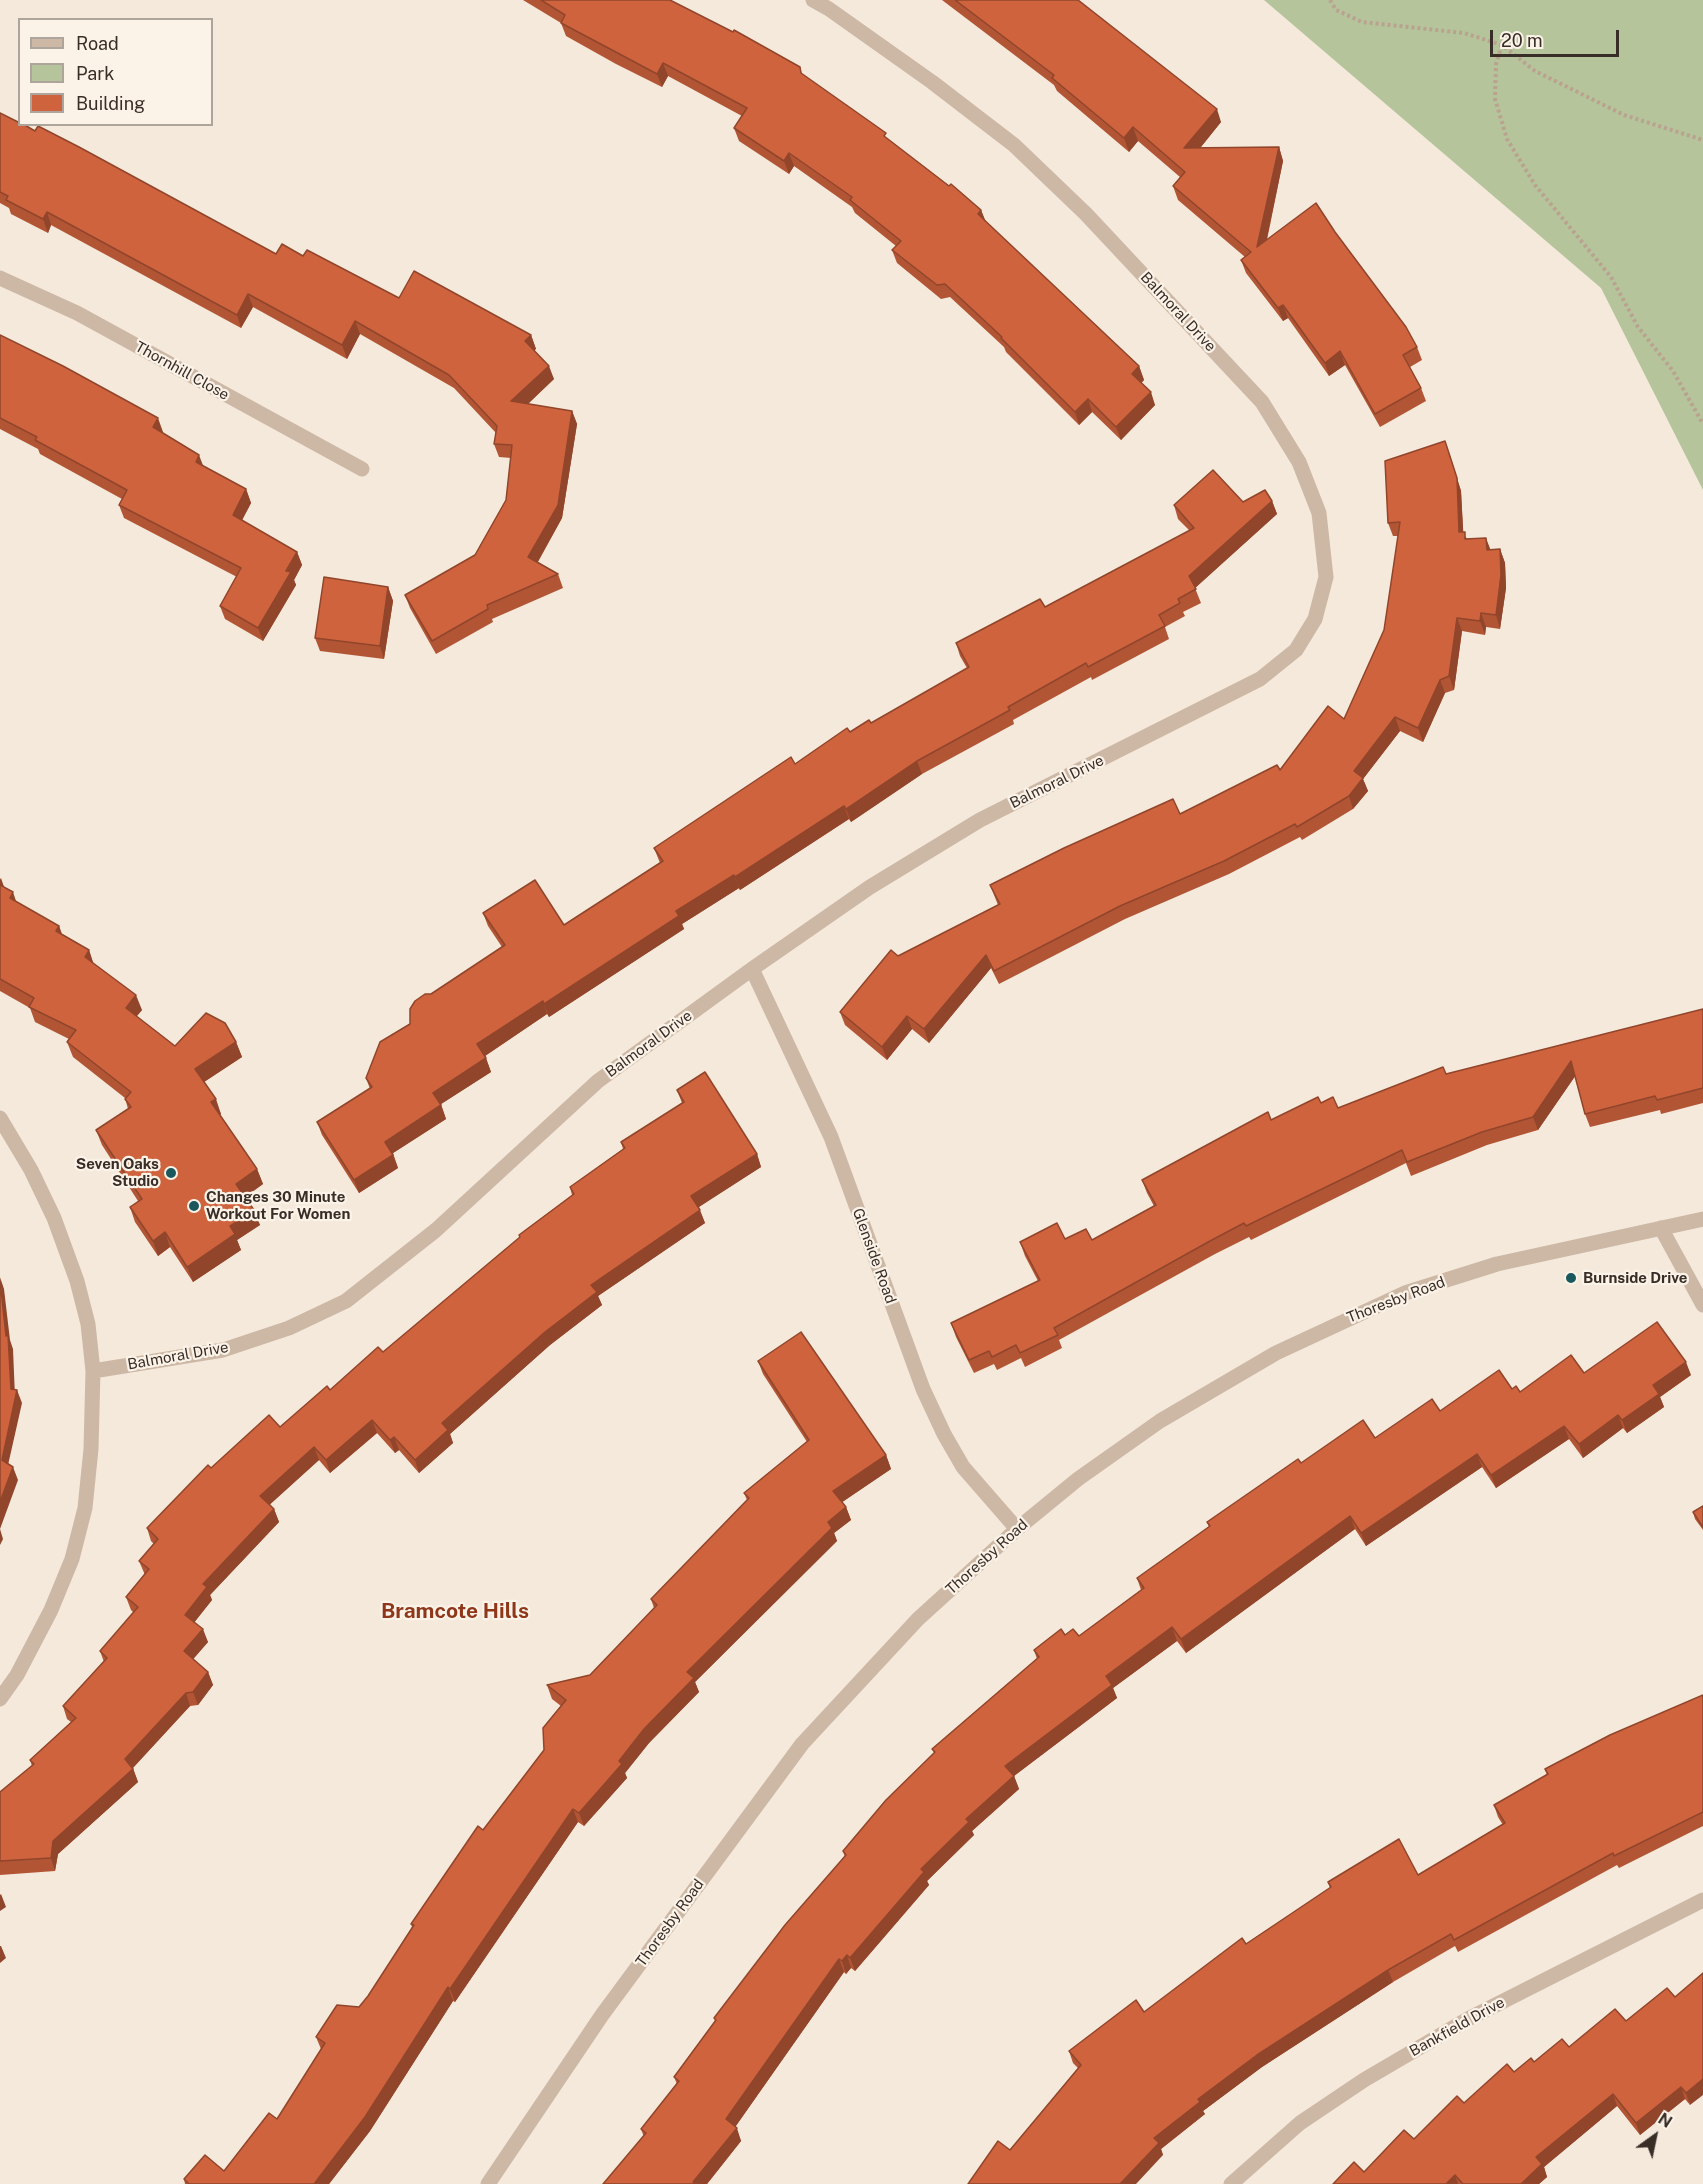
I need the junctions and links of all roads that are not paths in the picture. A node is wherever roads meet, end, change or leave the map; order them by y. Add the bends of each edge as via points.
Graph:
1 (813, 0) edge
2 (0, 278) edge
3 (362, 469) dead end
4 (752, 969) junction
5 (0, 1118) edge
6 (1703, 1219) edge
7 (1661, 1228) junction
8 (1703, 1305) edge
9 (93, 1371) junction
10 (1017, 1529) junction
11 (0, 1699) edge
12 (1703, 1900) edge
13 (488, 2184) edge
14 (1231, 2184) edge

1 - 4 street, Balmoral Drive via 1014,145 1086,214 1262,402 1299,462 1319,513 1326,577 1315,619 1296,650 1260,679 980,820 870,887
2 - 3 street, Thornhill Close via 77,313
4 - 9 street, Balmoral Drive via 598,1081 436,1230 346,1300 289,1328 223,1350
4 - 10 street, Glenside Road via 831,1137 923,1389 944,1434 963,1467
5 - 9 street via 54,1218 88,1324
6 - 7 street, Thoresby Road
7 - 8 street
7 - 10 street, Thoresby Road via 1497,1264 1405,1293 1345,1319 1276,1353 1160,1421 1078,1479
9 - 11 street via 88,1484 72,1559 46,1619
10 - 13 street, Thoresby Road via 918,1619 802,1744 602,2015
12 - 14 street, Bankfield Drive via 1468,2019 1364,2080 1300,2123

